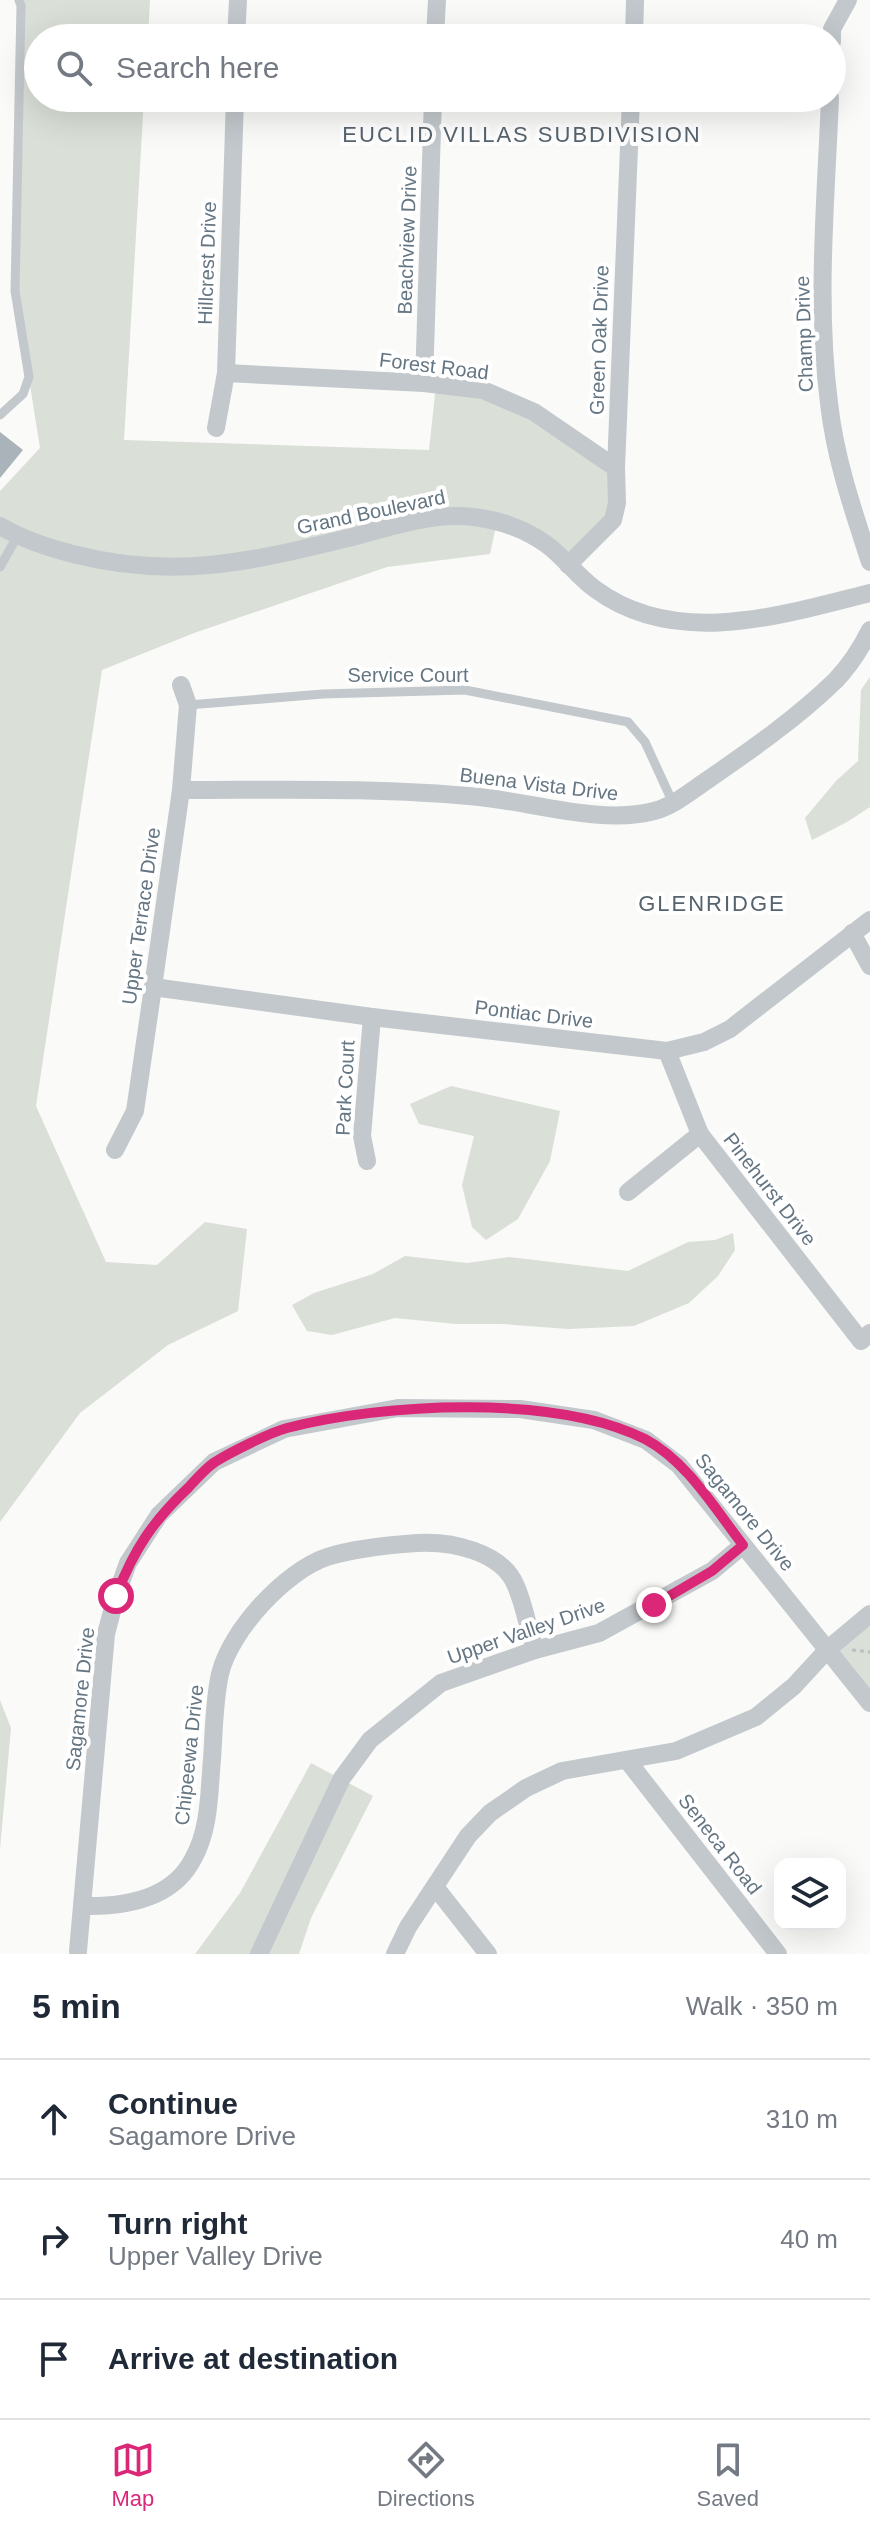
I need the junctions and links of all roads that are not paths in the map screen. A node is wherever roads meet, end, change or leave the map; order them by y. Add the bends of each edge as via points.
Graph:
1 (19, 0) edge
2 (238, 0) edge
3 (437, 0) edge
4 (635, 0) edge
5 (848, 0) edge
6 (237, 24) edge
7 (436, 24) edge
8 (634, 24) edge
9 (835, 24) edge
10 (235, 112) edge
11 (433, 112) edge
12 (630, 112) edge
13 (829, 112) edge
14 (226, 373) junction
15 (424, 383) junction
16 (0, 415) edge
17 (216, 428) dead end
18 (616, 468) junction
19 (0, 526) edge
20 (18, 535) junction
21 (870, 562) edge
22 (568, 565) junction
23 (0, 567) edge
24 (870, 593) edge
25 (870, 630) edge
26 (181, 685) dead end
27 (188, 705) junction
28 (181, 790) junction
29 (673, 803) junction
30 (870, 920) edge
31 (852, 933) junction
32 (870, 966) edge
33 (153, 987) junction
34 (372, 1017) junction
35 (667, 1051) junction
36 (700, 1134) junction
37 (115, 1150) dead end
38 (367, 1161) dead end
39 (628, 1192) dead end
40 (865, 1337) edge
41 (743, 1545) junction
42 (870, 1614) edge
43 (828, 1649) junction
44 (535, 1650) junction
45 (870, 1703) edge
46 (627, 1760) junction
47 (436, 1888) junction
48 (82, 1906) junction
49 (78, 1951) dead end
50 (259, 1954) edge
51 (395, 1954) edge
52 (488, 1954) edge
53 (778, 1954) edge

1 - 16 lane via 15,291 29,377 23,394
2 - 6 street
3 - 7 street
4 - 8 street
5 - 9 street
10 - 14 street, Hillcrest Drive
11 - 15 street, Beachview Drive
12 - 18 street, Green Oak Drive
13 - 21 street, Champ Drive via 822,309 829,404 844,482
14 - 15 street, Forest Road
14 - 17 street, Hillcrest Drive
15 - 18 street, Forest Road via 483,390 534,412
18 - 22 street, Green Oak Drive via 613,520
19 - 20 street, Grand Boulevard
20 - 22 street, Grand Boulevard via 97,560 188,568 284,553 425,520 471,517 526,532
20 - 23 lane
22 - 24 street, Grand Boulevard via 613,601 671,621 746,620
25 - 29 street, Buena Vista Drive via 838,678 818,696 753,749
26 - 27 street, Upper Terrace Drive
27 - 28 street, Upper Terrace Drive
27 - 29 lane, Service Court via 465,690 628,722 645,742
28 - 29 street, Buena Vista Drive via 311,789 478,797 619,817
28 - 33 street, Upper Terrace Drive
30 - 31 street, Pontiac Drive
31 - 32 street
31 - 35 street, Pontiac Drive via 730,1029
33 - 34 street, Pontiac Drive
33 - 37 street, Upper Terrace Drive via 135,1111
34 - 35 street, Pontiac Drive
34 - 38 street, Park Court via 362,1136
35 - 36 street, Pinehurst Drive
36 - 39 street
36 - 40 street, Pinehurst Drive
41 - 43 street, Sagamore Drive
41 - 44 street, Upper Valley Drive via 712,1571 613,1626
41 - 48 street, Sagamore Drive via 679,1465 646,1440 594,1420 520,1409 398,1408 284,1429 214,1462 159,1515 128,1563 116,1596 106,1634
42 - 43 street
43 - 45 street, Sagamore Drive
43 - 46 street via 756,1717 676,1751
44 - 48 street, Chipeewa Drive via 516,1583 471,1548 419,1543 325,1557 265,1600 220,1673 205,1828 193,1860 179,1878 153,1895 130,1904
44 - 50 street, Upper Valley Drive via 441,1683 370,1740 342,1778
46 - 47 street via 562,1771 526,1788 468,1836
46 - 53 street, Seneca Road
47 - 51 street
47 - 52 street
48 - 49 street, Sagamore Drive

